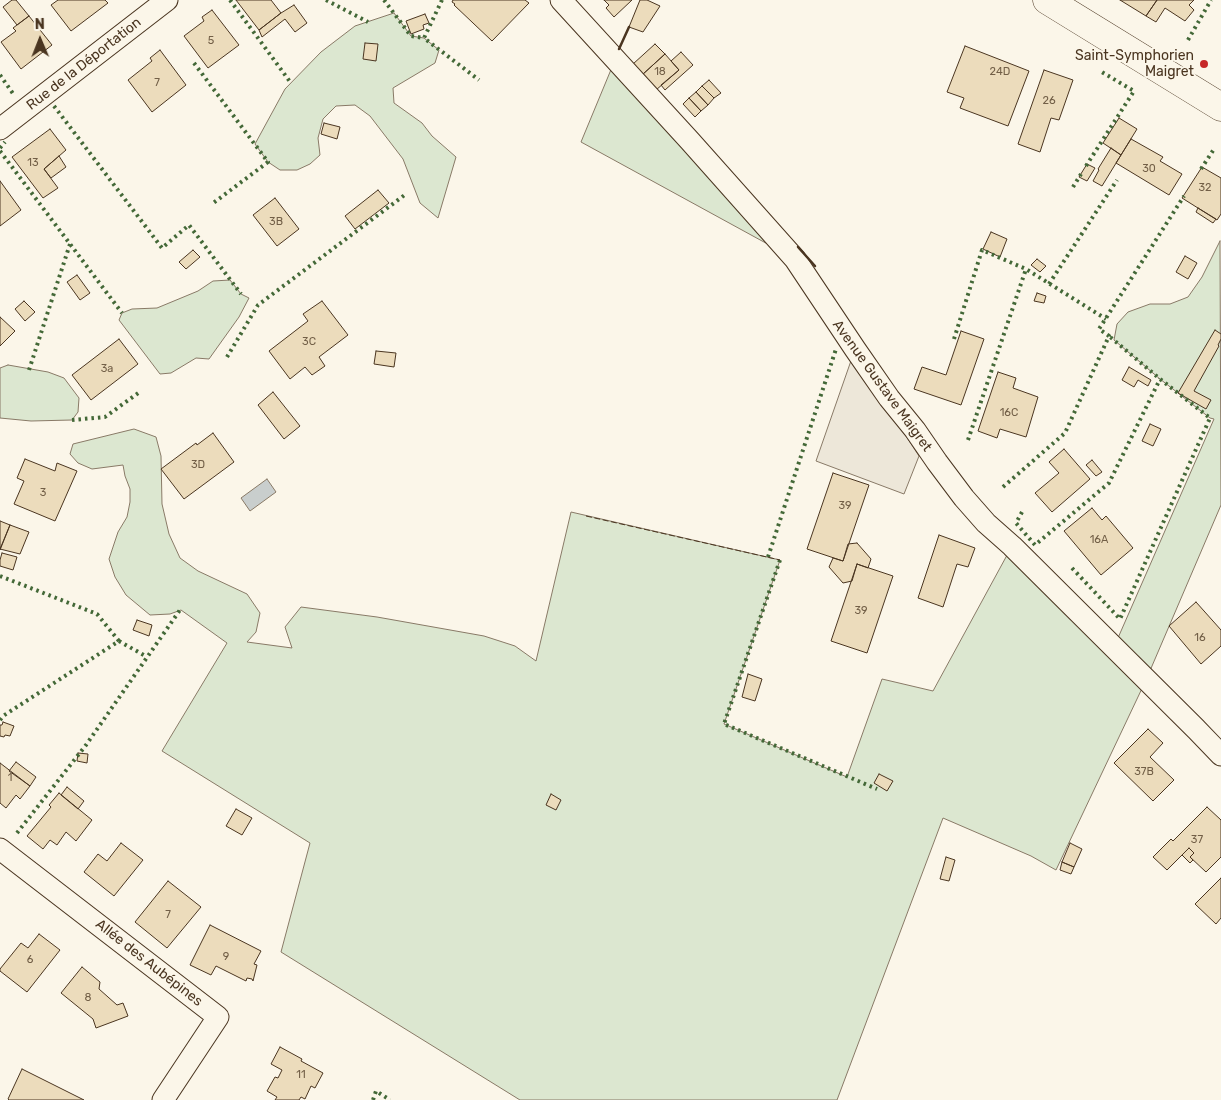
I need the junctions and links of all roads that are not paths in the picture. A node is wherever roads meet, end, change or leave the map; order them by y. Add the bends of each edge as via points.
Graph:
1 (167, 0) edge
2 (560, 0) edge
3 (1047, 0) edge
4 (1221, 107) edge
5 (0, 129) edge
6 (1221, 755) edge
7 (0, 849) edge
8 (163, 1100) edge

1 - 5 street, Rue de la Déportation
2 - 6 street, Avenue Gustave Maigret via 795,259 854,349 964,498
3 - 4 main road
7 - 8 street, Allée des Aubépines via 218,1017

